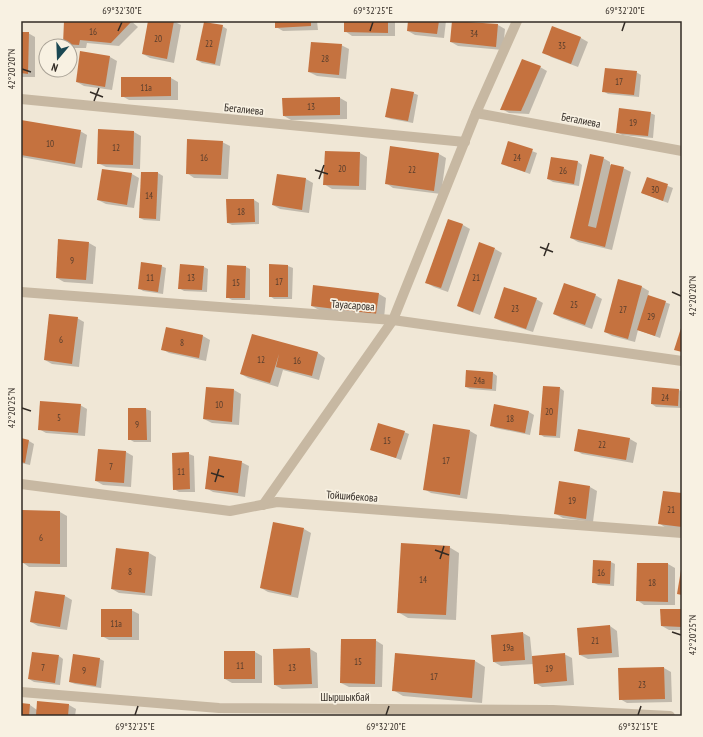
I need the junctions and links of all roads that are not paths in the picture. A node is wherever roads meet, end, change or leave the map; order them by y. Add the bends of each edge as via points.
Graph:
1 (517, 21) edge
2 (21, 99) edge
3 (476, 113) junction
4 (465, 142) junction
5 (682, 151) edge
6 (21, 292) edge
7 (392, 320) junction
8 (682, 361) edge
9 (21, 484) edge
10 (263, 505) junction
11 (682, 533) edge
12 (21, 692) edge
13 (670, 716) edge

1 - 3 street
2 - 4 street, Бегалиева
3 - 4 street
3 - 5 street, Бегалиева
4 - 7 street
6 - 7 street, Тауасарова
7 - 8 street, Тауасарова
7 - 10 street
9 - 10 street, Тойшибекова via 230,511
10 - 11 street, Тойшибекова via 277,502
12 - 13 street, Шыршыкбай via 219,708 553,710

